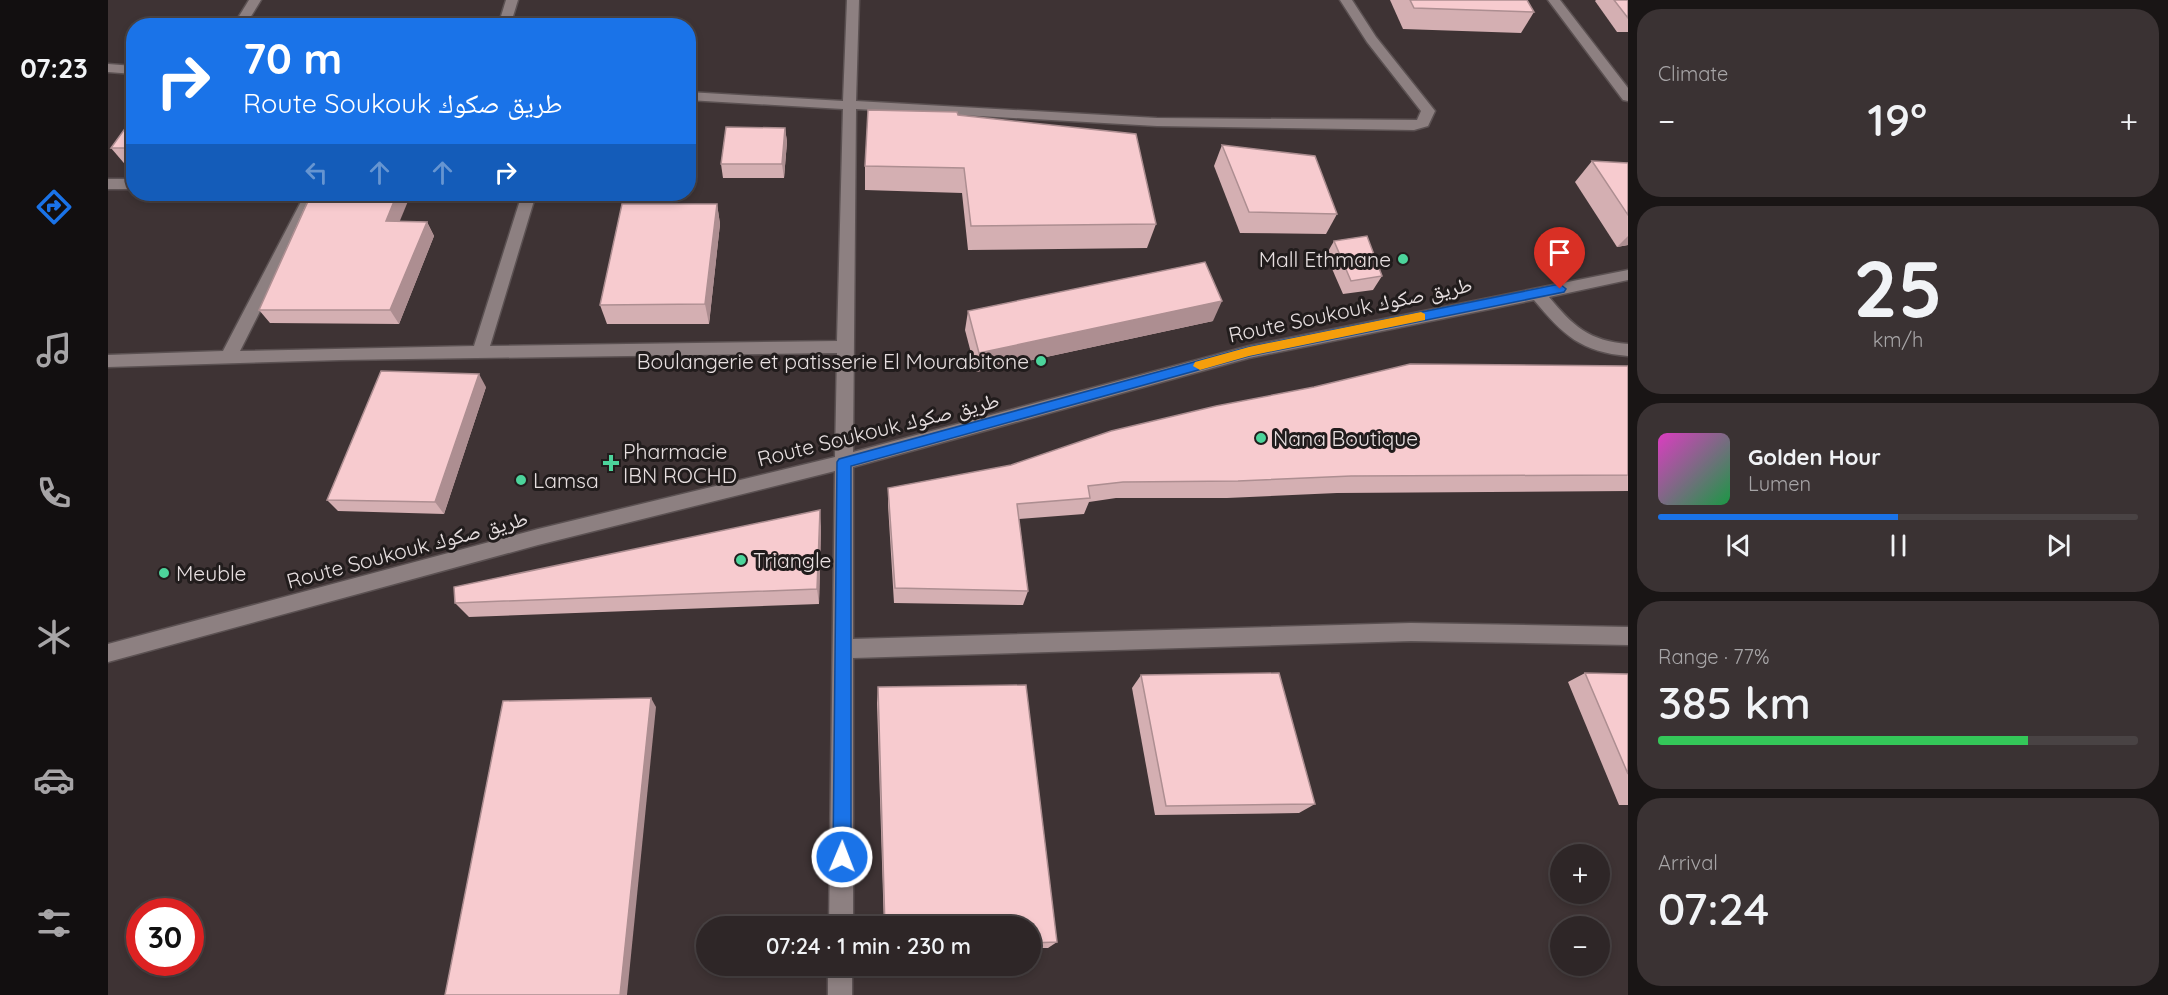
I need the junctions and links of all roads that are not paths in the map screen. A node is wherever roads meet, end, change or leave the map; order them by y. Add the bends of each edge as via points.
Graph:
1 (255, 0) edge
2 (512, 0) edge
3 (853, 0) edge
4 (1346, 0) edge
5 (1554, 0) edge
6 (244, 18) edge
7 (506, 18) edge
8 (108, 68) edge
9 (126, 69) edge
10 (1608, 70) junction
11 (1628, 70) edge
12 (696, 96) edge
13 (1628, 96) edge
14 (849, 106) junction
15 (108, 184) edge
16 (126, 184) edge
17 (308, 201) edge
18 (528, 201) edge
19 (1628, 275) edge
20 (1537, 293) junction
21 (845, 347) junction
22 (1628, 350) edge
23 (480, 352) junction
24 (228, 358) junction
25 (108, 361) edge
26 (844, 462) junction
27 (1628, 636) edge
28 (845, 649) junction
29 (108, 653) edge
30 (841, 916) edge
31 (840, 976) edge
32 (840, 995) edge

1 - 6 street
2 - 7 street
3 - 14 street
4 - 14 street via 1371,39 1428,111 1423,123 1414,126 1157,122
5 - 10 street
8 - 9 street
10 - 11 street
10 - 13 street
12 - 14 street
14 - 21 street
15 - 16 street
17 - 24 street
18 - 23 street
19 - 20 street, Route Soukouk طريق صكوك
20 - 22 street via 1569,331 1582,340 1608,350
20 - 26 street, Route Soukouk طريق صكوك via 1249,352
21 - 23 street
21 - 26 street
23 - 24 street
24 - 25 street
26 - 28 street
26 - 29 street, Route Soukouk طريق صكوك via 538,537
27 - 28 street via 1411,632
28 - 30 street
31 - 32 street

